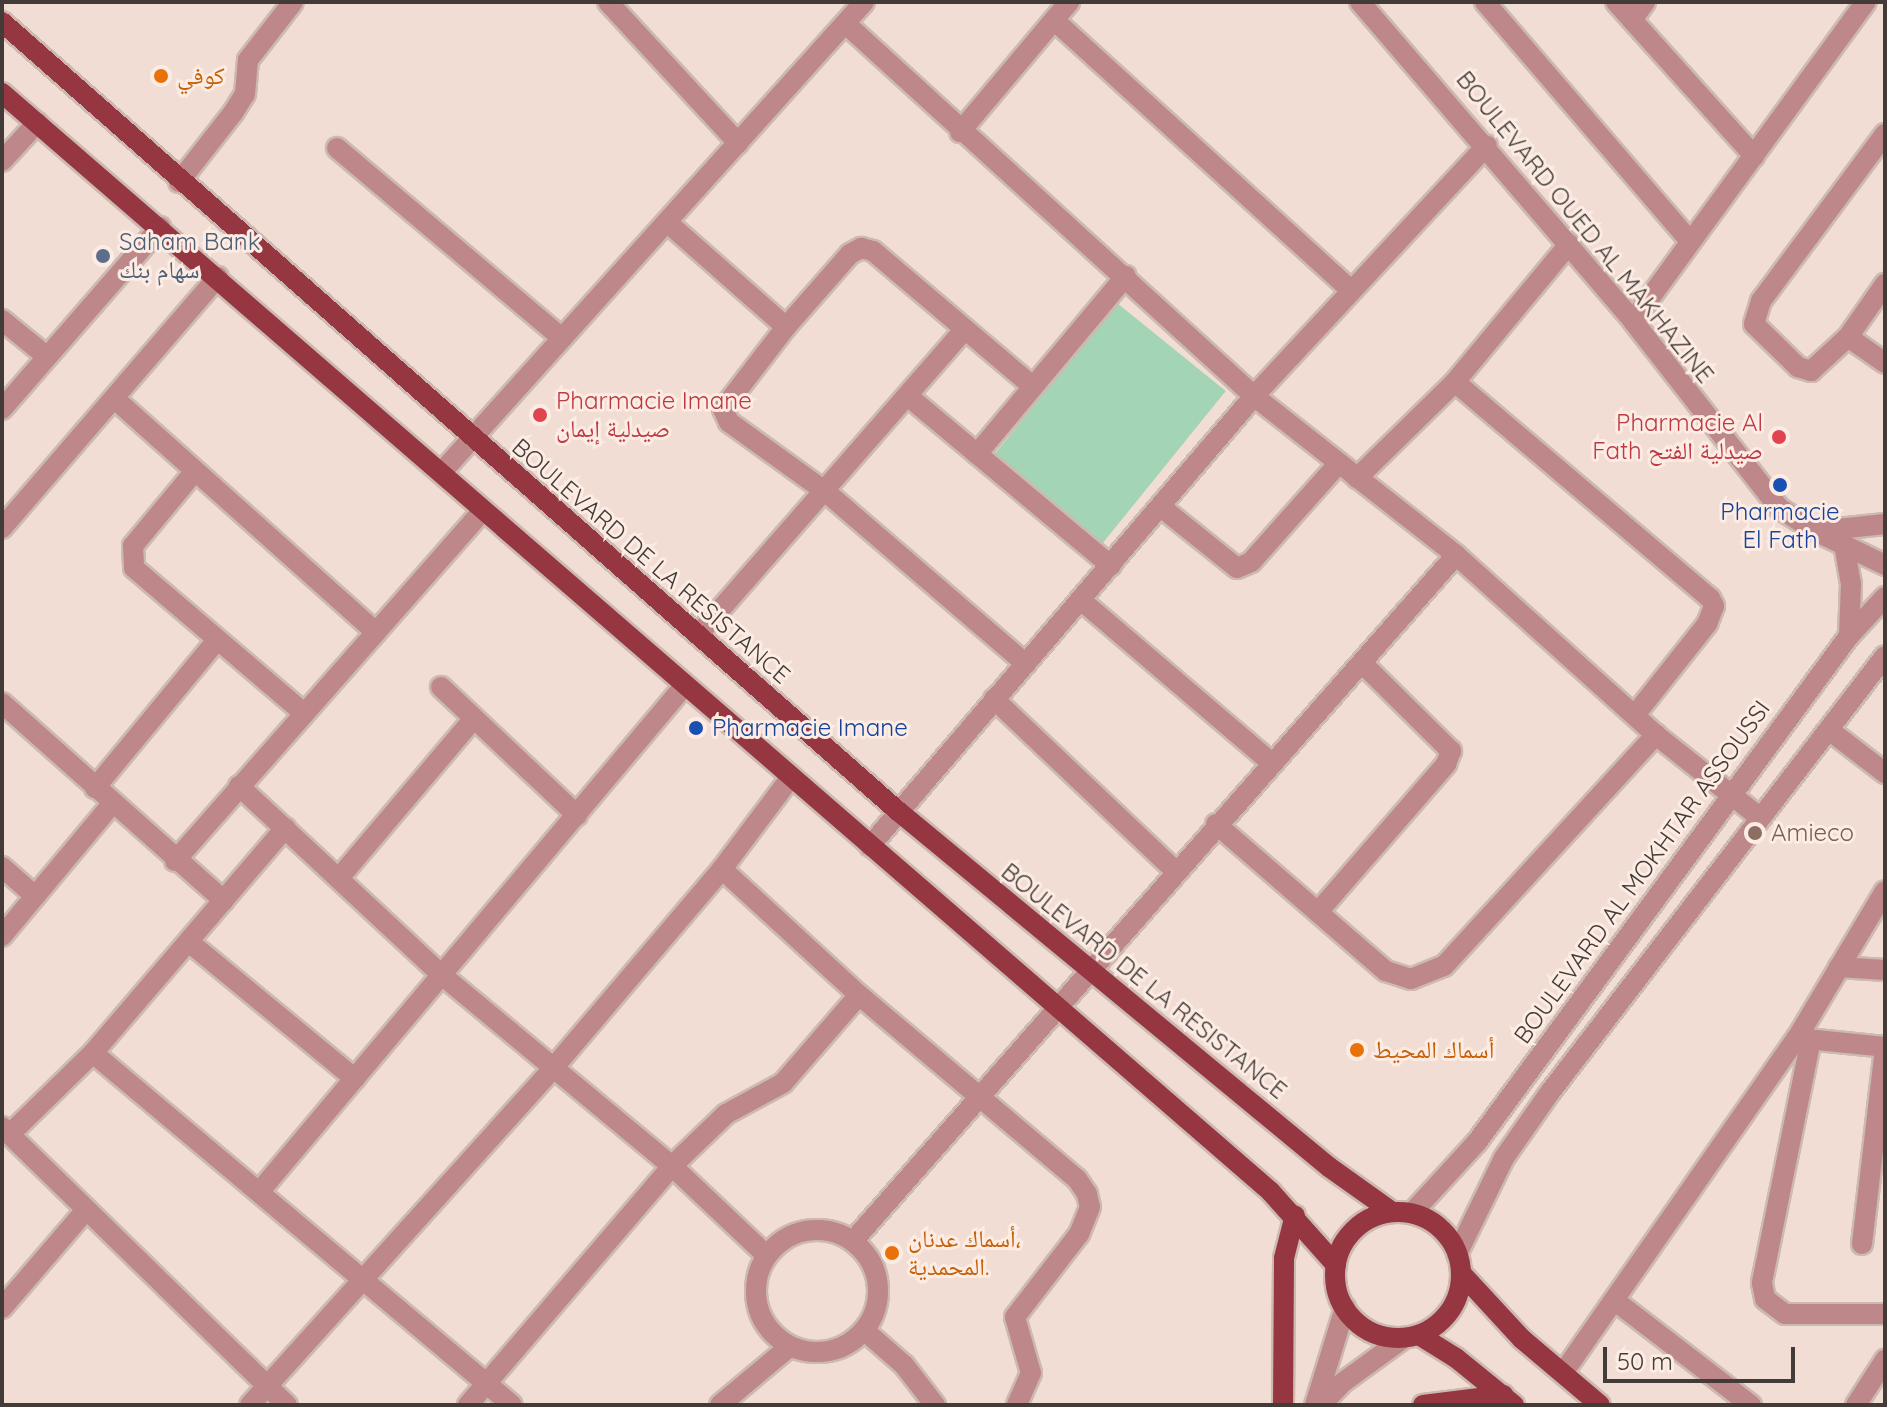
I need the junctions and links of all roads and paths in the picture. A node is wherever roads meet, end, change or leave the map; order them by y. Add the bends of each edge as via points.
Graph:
1 (293, 2) edge
2 (608, 2) edge
3 (864, 2) edge
4 (1069, 2) edge
5 (1360, 2) edge
6 (1485, 2) edge
7 (1616, 2) edge
8 (1645, 2) edge
9 (1866, 2) edge
10 (1054, 20) junction
11 (1632, 20) junction
12 (2, 22) edge
13 (846, 24) junction
14 (2, 93) edge
15 (37, 123) junction
16 (960, 132) junction
17 (1885, 134) edge
18 (738, 143) junction
19 (1487, 145) junction
20 (337, 148) dead end
21 (1754, 156) junction
22 (2, 161) edge
23 (179, 182) junction
24 (668, 223) junction
25 (160, 227) junction
26 (1688, 239) junction
27 (1569, 244) junction
28 (1126, 276) junction
29 (218, 277) junction
30 (1885, 284) edge
31 (1351, 290) junction
32 (2, 320) edge
33 (1633, 321) junction
34 (786, 327) junction
35 (965, 329) junction
36 (561, 337) junction
37 (1848, 337) junction
38 (45, 355) junction
39 (1885, 363) edge
40 (1455, 382) junction
41 (1031, 385) junction
42 (1254, 396) junction
43 (909, 397) junction
44 (115, 399) junction
45 (2, 409) edge
46 (471, 440) junction
47 (977, 454) junction
48 (1337, 465) junction
49 (195, 471) junction
50 (441, 473) junction
51 (1357, 478) junction
52 (826, 492) junction
53 (1161, 507) junction
54 (483, 511) junction
55 (1885, 524) edge
56 (2, 528) edge
57 (1815, 531) junction
58 (1844, 544) junction
59 (1456, 555) junction
60 (1885, 565) edge
61 (1111, 566) junction
62 (1885, 597) edge
63 (1082, 601) junction
64 (376, 632) junction
65 (698, 635) junction
66 (1849, 636) junction
67 (217, 640) junction
68 (1362, 663) junction
69 (1026, 664) junction
70 (1881, 668) edge
71 (684, 686) junction
72 (441, 687) dead end
73 (994, 699) junction
74 (2, 703) edge
75 (304, 713) junction
76 (1635, 715) junction
77 (474, 718) junction
78 (1829, 730) junction
79 (1656, 735) junction
80 (1272, 763) junction
81 (1885, 773) edge
82 (791, 777) junction
83 (239, 786) junction
84 (95, 788) junction
85 (1730, 794) junction
86 (112, 804) junction
87 (898, 811) junction
88 (577, 815) junction
89 (1758, 816) junction
90 (1216, 824) junction
91 (285, 828) junction
92 (870, 846) junction
93 (175, 861) junction
94 (2, 867) edge
95 (722, 869) junction
96 (1175, 871) junction
97 (339, 878) junction
98 (1885, 891) edge
99 (35, 896) junction
100 (224, 901) junction
101 (1318, 912) junction
102 (2, 936) edge
103 (189, 942) junction
104 (1839, 967) junction
105 (1088, 970) junction
106 (1885, 970) edge
107 (443, 976) junction
108 (859, 995) junction
109 (1056, 1006) junction
110 (1804, 1038) junction
111 (1885, 1047) edge
112 (93, 1053) junction
113 (555, 1066) junction
114 (355, 1079) junction
115 (978, 1094) junction
116 (6, 1130) edge
117 (672, 1166) junction
118 (260, 1191) junction
119 (85, 1211) junction
120 (1402, 1213) junction
121 (1295, 1215) junction
122 (853, 1241) junction
123 (1862, 1244) dead end
124 (766, 1255) junction
125 (1459, 1263) junction
126 (1336, 1265) junction
127 (365, 1283) junction
128 (1614, 1300) junction
129 (2, 1308) edge
130 (1345, 1308) junction
131 (1885, 1314) edge
132 (865, 1331) junction
133 (1411, 1337) junction
134 (789, 1347) junction
135 (1885, 1360) edge
136 (1563, 1373) junction
137 (485, 1384) junction
138 (266, 1386) junction
139 (1869, 1396) edge
140 (1509, 1400) edge
141 (250, 1405) edge
142 (287, 1405) edge
143 (468, 1405) edge
144 (512, 1405) edge
145 (720, 1405) edge
146 (935, 1405) edge
147 (1017, 1405) edge
148 (1283, 1405) edge
149 (1315, 1405) edge
150 (1321, 1405) edge
151 (1423, 1405) edge
152 (1600, 1405) edge
153 (1751, 1405) edge

1 - 23 street via 248,60 245,94 233,113
2 - 18 street
3 - 13 street
4 - 10 street
5 - 19 street, BOULEVARD OUED AL MAKHAZINE
6 - 26 street
7 - 11 street
8 - 11 street
9 - 21 street
10 - 16 street
10 - 31 street
11 - 21 street
12 - 23 main road, BOULEVARD DE LA RESISTANCE
13 - 16 street
13 - 18 street
14 - 15 main road
15 - 22 street
15 - 25 main road
16 - 28 street
17 - 37 street via 1754,316 1758,332 1805,370 1819,367
18 - 24 street
19 - 27 street, BOULEVARD OUED AL MAKHAZINE
19 - 31 street
20 - 36 street
21 - 26 street
23 - 46 main road, BOULEVARD DE LA RESISTANCE
24 - 34 street
24 - 36 street
25 - 29 main road
25 - 38 street
26 - 33 street
27 - 33 street, BOULEVARD OUED AL MAKHAZINE
27 - 40 street
28 - 41 street
28 - 42 street
29 - 44 street
29 - 50 main road
30 - 37 street
31 - 42 street
32 - 38 street
33 - 57 street, BOULEVARD OUED AL MAKHAZINE via 1779,508
34 - 35 street via 861,248 873,251
34 - 52 street via 723,409 729,422
35 - 41 street
35 - 43 street
36 - 46 street
37 - 39 street
38 - 45 street
40 - 51 street
40 - 76 street via 1710,598 1714,606 1707,624
41 - 47 street
42 - 48 street
42 - 53 street
43 - 47 street
43 - 52 street
44 - 49 street
44 - 56 street
46 - 50 street
46 - 65 main road, BOULEVARD DE LA RESISTANCE
47 - 61 street
48 - 51 street
48 - 53 street via 1251,562 1237,568
49 - 64 street
49 - 67 street via 139,536 131,556 141,577
50 - 54 main road
51 - 59 street
52 - 65 street
52 - 69 street
53 - 61 street
54 - 64 street
54 - 71 main road
55 - 57 street
57 - 58 street, BOULEVARD OUED AL MAKHAZINE
58 - 60 street, BOULEVARD OUED AL MAKHAZINE
58 - 66 street via 1851,584
59 - 68 street
59 - 76 street
61 - 63 street
62 - 66 street, BOULEVARD AL MOKHTAR ASSOUSSI
63 - 69 street
63 - 80 street
64 - 75 street
65 - 87 main road, BOULEVARD DE LA RESISTANCE
66 - 85 street, BOULEVARD AL MOKHTAR ASSOUSSI
67 - 75 street
67 - 84 street
68 - 80 street
68 - 101 street via 1449,744 1450,758
69 - 73 street
70 - 78 street
71 - 82 main road
71 - 88 street
72 - 77 street
73 - 87 street
73 - 96 street
74 - 84 street
75 - 83 street
76 - 79 street
77 - 88 street
77 - 97 street
78 - 81 street
78 - 89 street
79 - 85 street
79 - 101 street via 1444,966 1428,976 1411,979 1386,971
80 - 90 street
82 - 92 main road
82 - 95 street
83 - 91 street
83 - 93 street
84 - 86 street
85 - 89 street
85 - 120 street, BOULEVARD AL MOKHTAR ASSOUSSI via 1477,1142
86 - 93 street
86 - 99 street
87 - 92 street
87 - 105 main road, BOULEVARD DE LA RESISTANCE
88 - 107 street
89 - 125 street via 1504,1158
90 - 96 street
90 - 101 street
91 - 97 street
91 - 100 street
92 - 109 main road
93 - 100 street
94 - 99 street
95 - 108 street
95 - 113 street
96 - 105 street
97 - 107 street
98 - 104 street
99 - 102 street
100 - 103 street
103 - 112 street
103 - 114 street
104 - 106 street
104 - 110 street
105 - 109 street
105 - 120 main road, BOULEVARD DE LA RESISTANCE via 1329,1167
107 - 113 street
107 - 114 street
108 - 115 street
108 - 117 street via 783,1083 726,1114
109 - 115 street
109 - 121 main road
110 - 111 street
110 - 128 street
110 - 131 street via 1762,1283 1765,1299 1785,1314
111 - 123 street
112 - 116 street
112 - 118 street
113 - 117 street
113 - 127 street
114 - 118 street
115 - 122 street
115 - 147 street via 1077,1179 1090,1207 1079,1234 1015,1317 1031,1373
116 - 119 street
117 - 124 street
117 - 137 street
118 - 127 street
119 - 129 street
119 - 138 street
120 - 125 main road via 1433,1222
120 - 126 main road via 1355,1229
121 - 126 main road
121 - 148 main road via 1283,1274
122 - 124 street via 834,1231 801,1231
122 - 132 street via 873,1264 879,1285 875,1312
124 - 134 street via 755,1293 759,1314
125 - 133 main road via 1450,1311
125 - 136 main road via 1522,1339
126 - 130 main road
127 - 137 street
127 - 138 street
128 - 136 street
128 - 153 street
130 - 133 main road via 1370,1332
130 - 149 street
132 - 134 street via 843,1348 822,1353
132 - 146 street via 904,1365
133 - 140 main road
133 - 150 street via 1342,1383
134 - 145 street
135 - 139 street
136 - 152 main road
137 - 143 street
137 - 144 street
138 - 141 street
138 - 142 street
140 - 151 main road

